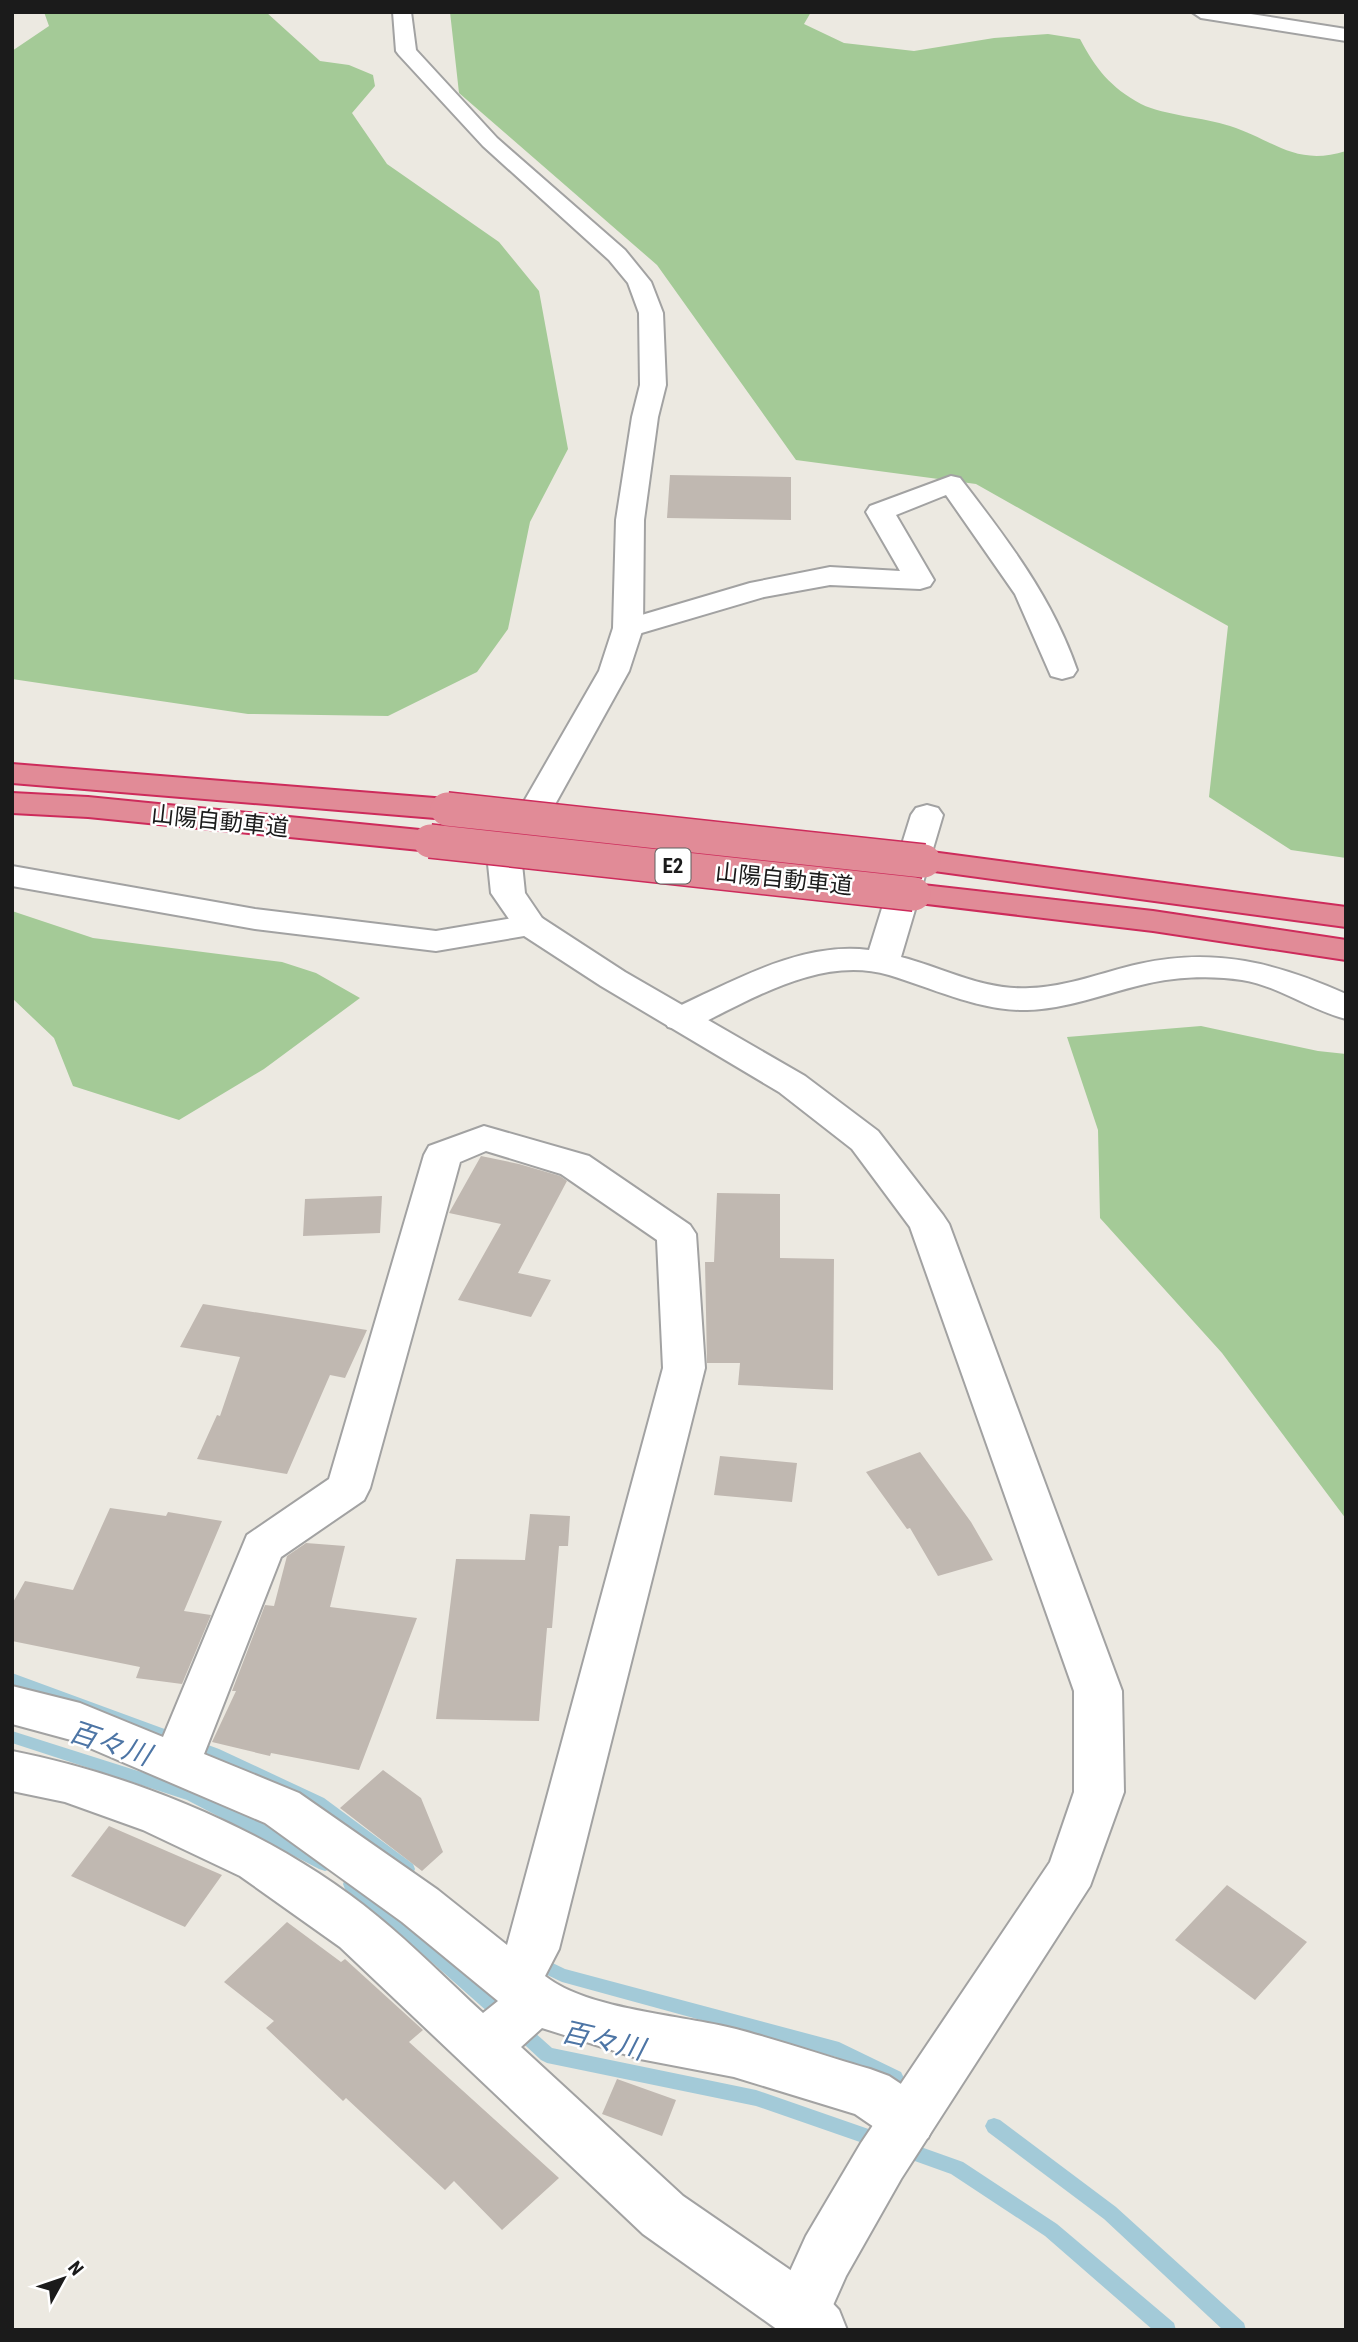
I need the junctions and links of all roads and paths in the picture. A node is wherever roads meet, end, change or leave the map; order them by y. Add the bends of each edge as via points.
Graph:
1 (402, 12) edge
2 (1201, 12) edge
3 (1346, 35) edge
4 (628, 628) junction
5 (1062, 670) dead end
6 (12, 773) edge
7 (12, 803) edge
8 (927, 815) dead end
9 (12, 876) edge
10 (1346, 917) edge
11 (530, 925) junction
12 (1346, 950) edge
13 (882, 963) junction
14 (1346, 1008) edge
15 (681, 1019) junction
16 (12, 1705) edge
17 (182, 1749) junction
18 (12, 1772) edge
19 (516, 1999) junction
20 (897, 2137) junction
21 (810, 2320) edge

1 - 4 street via 407,51 490,142 617,255 639,282 651,313 653,385 630,520
2 - 3 street
4 - 5 street via 760,589 830,576 920,580 880,512 951,484 1006,554 1052,635
4 - 11 street via 614,671 505,864 508,893
6 - 10 highway, 山陽自動車道 / E2, bridge via 447,809 924,861
7 - 12 highway, 山陽自動車道 / E2, bridge via 430,841 914,894 1153,921
8 - 13 street
9 - 11 street via 255,919 436,941
11 - 15 street
13 - 14 street via 1009,999 1054,997 1158,971 1244,970
13 - 15 street via 837,959 792,969
15 - 20 street via 792,1084 865,1140 929,1224 1098,1691 1099,1792 1072,1871
16 - 17 street
17 - 19 street via 282,1808 420,1906
17 - 19 street via 263,1547 348,1488 443,1155 484,1138 575,1165 676,1234 684,1368
18 - 19 street via 66,1782 160,1815 258,1861 358,1931
19 - 20 street via 640,2035 734,2053 870,2094
19 - 21 street via 663,2216
20 - 21 street via 826,2256

